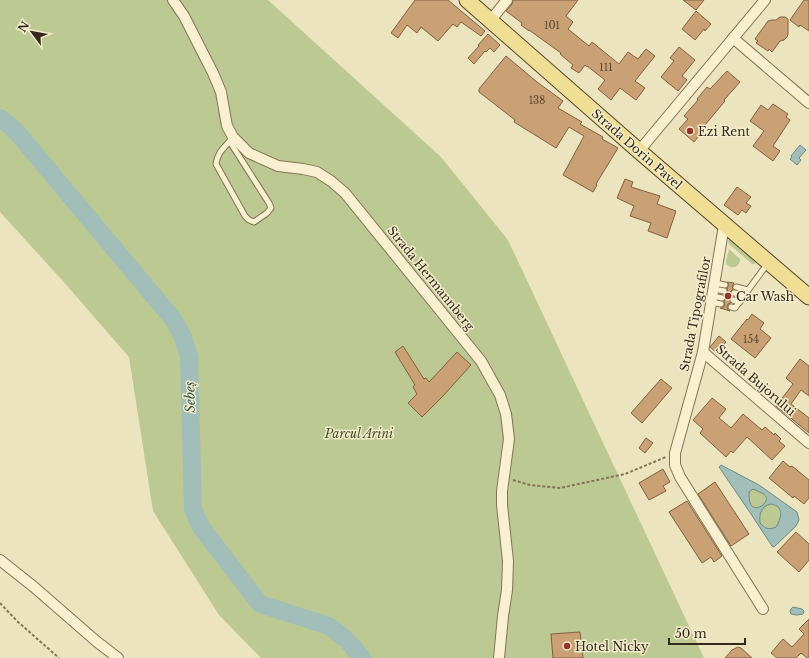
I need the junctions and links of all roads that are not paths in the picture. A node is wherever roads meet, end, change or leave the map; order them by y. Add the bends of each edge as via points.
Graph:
1 (172, 0) edge
2 (467, 0) edge
3 (507, 0) edge
4 (759, 2) edge
5 (490, 21) junction
6 (733, 38) junction
7 (809, 103) edge
8 (231, 139) junction
9 (639, 151) junction
10 (724, 225) junction
11 (769, 262) junction
12 (725, 285) dead end
13 (748, 290) junction
14 (717, 295) junction
15 (745, 295) junction
16 (809, 297) edge
17 (733, 300) dead end
18 (740, 302) junction
19 (731, 307) dead end
20 (704, 352) junction
21 (809, 443) edge
22 (0, 560) edge
23 (763, 609) dead end
24 (118, 658) edge
25 (499, 658) edge

1 - 8 street, Strada Hermannberg via 184,16 213,73 221,92
2 - 5 main road, Strada Dorin Pavel
3 - 5 street
4 - 6 street
5 - 9 main road, Strada Dorin Pavel
6 - 7 street
6 - 9 street
8 - 8 lane via 220,151 216,164 245,216 254,222 271,208
8 - 25 street, Strada Hermannberg via 249,153 278,166 317,172 344,193 481,361 500,395 506,414 509,439 502,491 508,561 507,590
9 - 10 main road, Strada Dorin Pavel
10 - 11 main road, Strada Dorin Pavel
10 - 14 street, Strada Tipografilor
11 - 13 lane
11 - 16 main road, Strada Dorin Pavel
12 - 14 lane
13 - 15 lane
13 - 15 lane via 735,290
14 - 20 street, Strada Tipografilor
15 - 18 lane
17 - 18 lane
18 - 19 lane via 735,308
20 - 21 street, Strada Bujorului
20 - 23 street, Strada Tipografilor via 675,453 675,465
22 - 24 street

